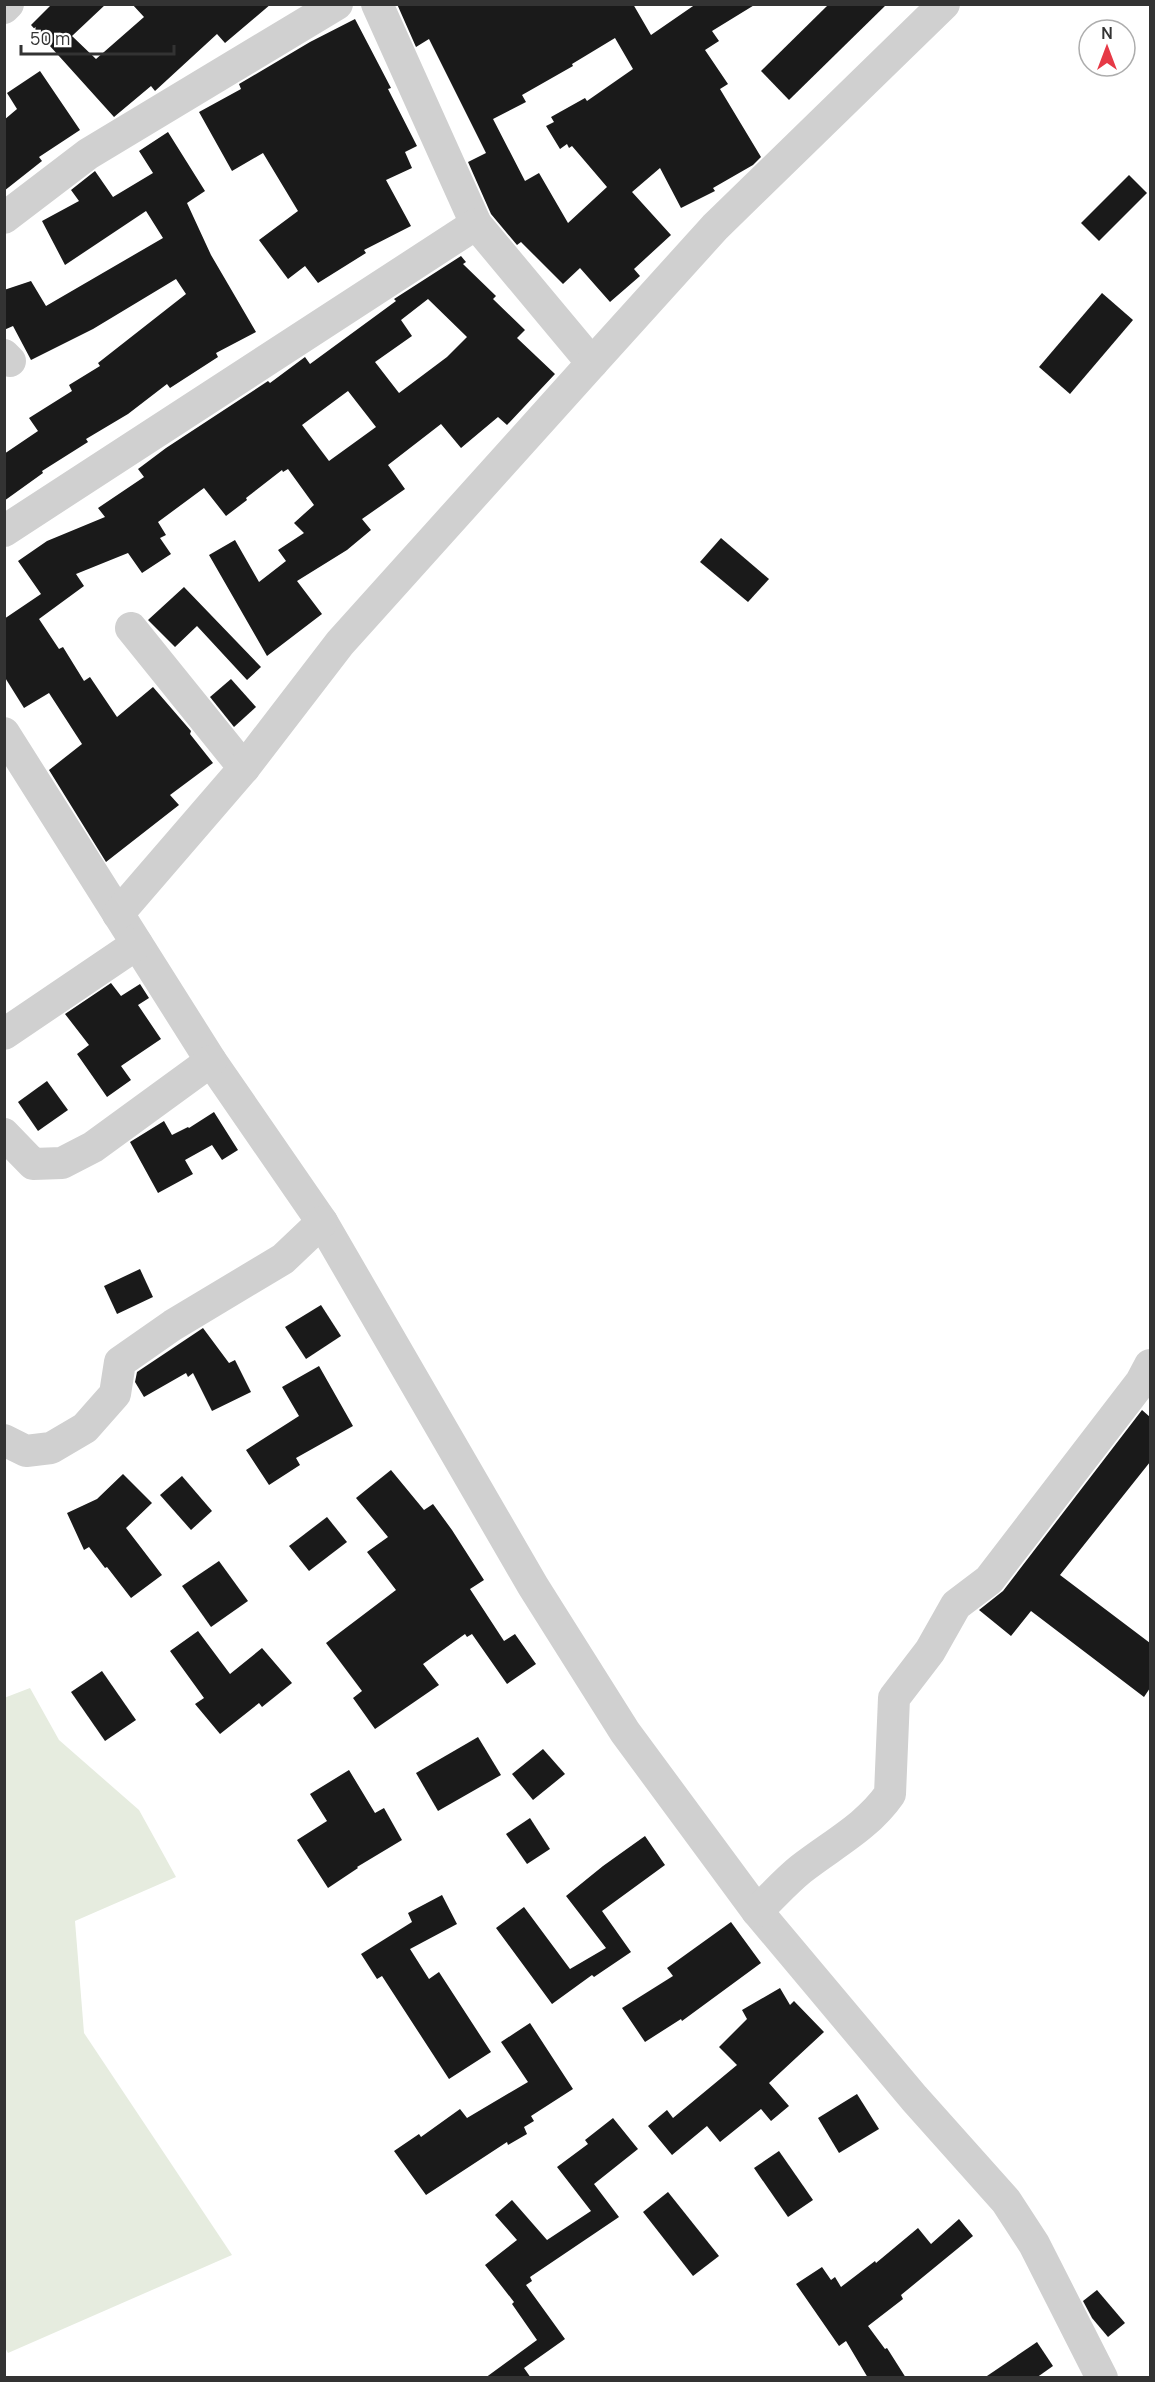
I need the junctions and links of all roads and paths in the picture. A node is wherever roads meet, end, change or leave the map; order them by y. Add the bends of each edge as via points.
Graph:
1 (8, 4) edge
2 (337, 4) edge
3 (377, 4) edge
4 (944, 4) edge
5 (4, 8) edge
6 (4, 218) edge
7 (476, 224) junction
8 (592, 363) junction
9 (4, 531) edge
10 (131, 628) dead end
11 (9, 751) edge
12 (244, 768) junction
13 (118, 914) junction
14 (137, 944) junction
15 (4, 1034) edge
16 (211, 1061) junction
17 (4, 1134) edge
18 (322, 1222) junction
19 (1150, 1365) edge
20 (4, 1440) edge
21 (757, 1911) junction
22 (1102, 2378) edge

1 - 5 street
2 - 6 street via 88,154
3 - 7 street
4 - 8 street via 715,227
7 - 8 street
7 - 9 street
8 - 12 street via 340,643
10 - 12 street
11 - 13 street
12 - 13 street
13 - 14 street
14 - 15 street
14 - 16 street
16 - 17 street via 93,1147 62,1163 33,1164
16 - 18 street
18 - 20 street via 283,1259 120,1362 115,1394 85,1428 51,1448 26,1451
18 - 21 street via 551,1615 625,1732
19 - 21 street via 989,1580 956,1605 930,1651 894,1698 890,1794 864,1824 800,1870
21 - 22 street via 1006,2201 1034,2244

